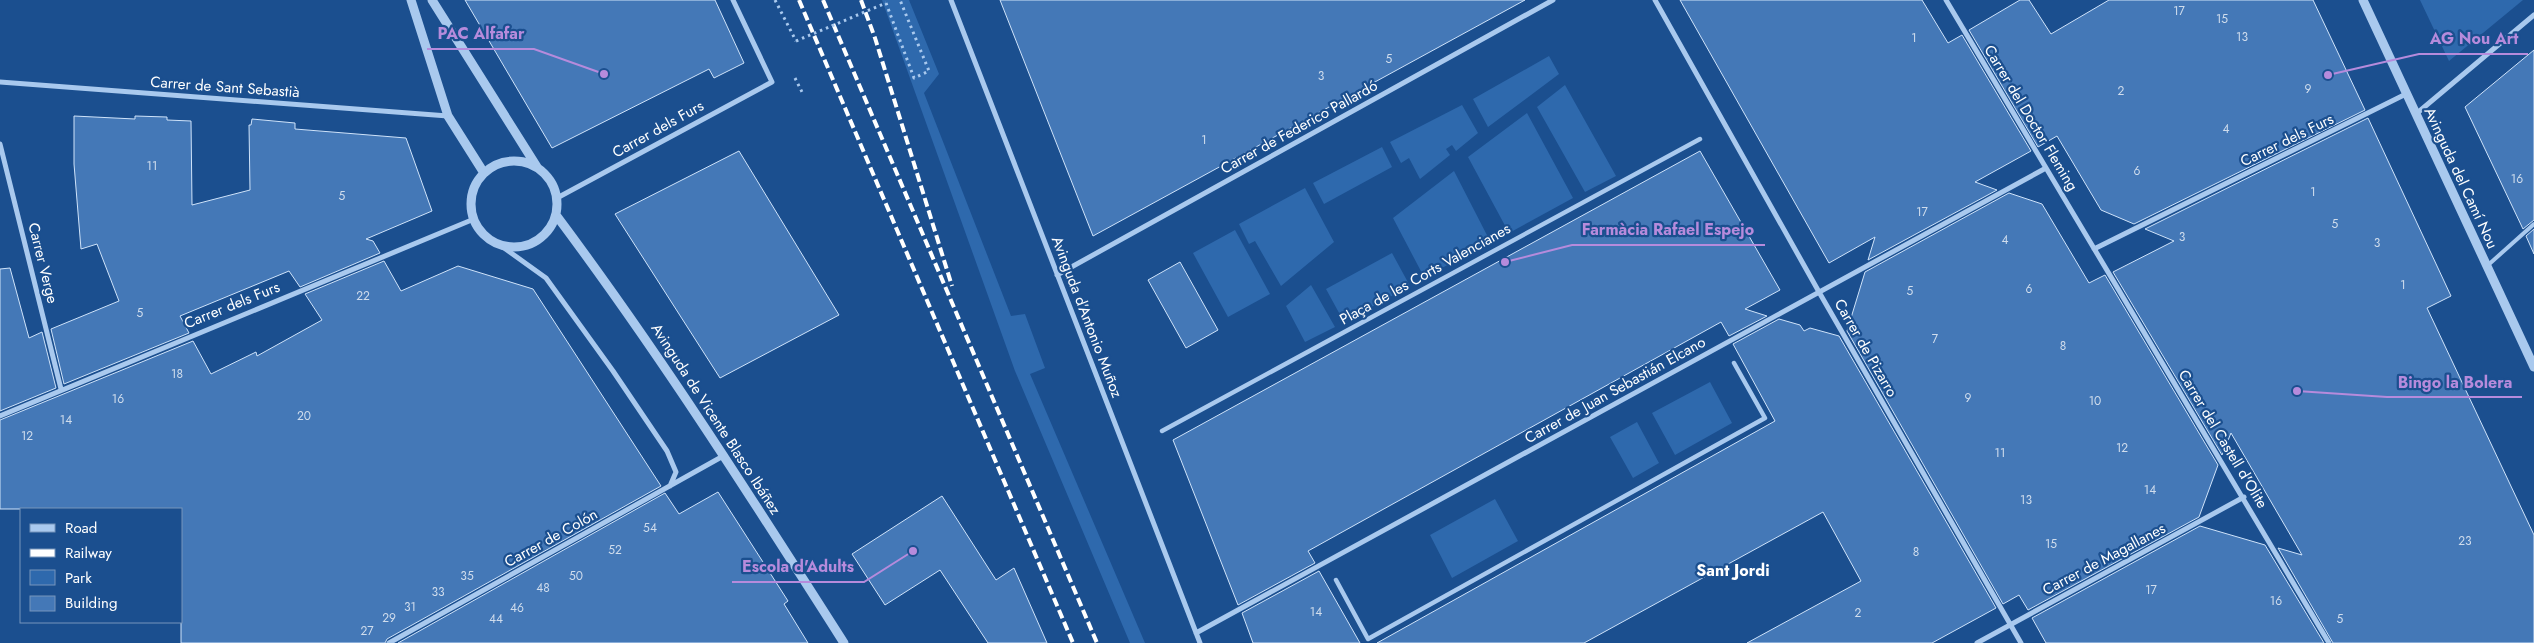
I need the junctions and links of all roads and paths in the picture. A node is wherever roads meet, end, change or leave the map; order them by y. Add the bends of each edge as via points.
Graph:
1 (411, 0) edge
2 (432, 0) edge
3 (733, 0) edge
4 (775, 0) edge
5 (900, 0) edge
6 (951, 0) edge
7 (1553, 0) edge
8 (1655, 0) edge
9 (1946, 0) edge
10 (2363, 0) edge
11 (2534, 16) edge
12 (0, 82) edge
13 (2406, 94) junction
14 (2415, 114) junction
15 (448, 116) junction
16 (1700, 139) dead end
17 (0, 144) edge
18 (537, 167) junction
19 (2046, 168) junction
20 (484, 174) junction
21 (557, 198) junction
22 (556, 215) junction
23 (474, 219) junction
24 (2534, 224) edge
25 (500, 245) junction
26 (2094, 249) junction
27 (2487, 266) junction
28 (1057, 276) junction
29 (1819, 292) junction
30 (1734, 362) dead end
31 (2534, 367) edge
32 (61, 389) junction
33 (0, 416) edge
34 (1162, 432) dead end
35 (726, 455) junction
36 (670, 486) junction
37 (2244, 497) junction
38 (1336, 580) dead end
39 (2010, 625) junction
40 (1196, 633) junction
41 (389, 643) edge
42 (844, 643) edge
43 (1200, 643) edge
44 (1977, 643) edge
45 (2021, 643) edge
46 (2329, 643) edge

1 - 15 street
2 - 18 street
3 - 21 street, Carrer dels Furs via 772,82
4 - 5 path, bridge via 796,41 886,3 914,78 929,71
6 - 28 street, Avinguda d’Antonio Muñoz
7 - 28 street, Carrer de Federico Pallardó
8 - 29 street, Carrer de Pizarro
9 - 19 street, Carrer del Doctor Fleming
10 - 13 street, Avinguda del Camí Nou
11 - 14 street
12 - 15 street, Carrer de Sant Sebastià
13 - 14 street, Avinguda del Camí Nou
13 - 26 street, Carrer dels Furs
14 - 27 street, Avinguda del Camí Nou
15 - 20 street
16 - 34 street, Plaça de les Corts Valencianes
17 - 32 street, Carrer Verge
18 - 20 street via 524,162 509,162 496,165
18 - 21 street via 553,186
19 - 26 street, Carrer del Doctor Fleming
19 - 29 street, Carrer de Juan Sebastián Elcano
20 - 23 street via 473,192
21 - 22 street
22 - 25 street via 540,239 514,247
22 - 35 street, Avinguda de Vicente Blasco Ibáñez via 637,325
23 - 25 street via 478,229
23 - 32 street, Carrer dels Furs
24 - 27 lane
25 - 36 street via 546,278 613,371 667,451 676,472
26 - 37 street, Carrer del Castell d'Olite
27 - 31 street, Avinguda del Camí Nou
28 - 40 street, Avinguda d’Antonio Muñoz
29 - 39 street, Carrer de Pizarro
29 - 40 street, Carrer de Juan Sebastián Elcano
30 - 38 street via 1765,418 1368,639
32 - 33 street, Carrer dels Furs
35 - 36 street, Carrer de Colón
35 - 42 street, Avinguda de Vicente Blasco Ibáñez
36 - 41 street, Carrer de Colón
37 - 39 street, Carrer de Magallanes
37 - 46 street, Carrer del Castell d'Olite
39 - 44 street, Carrer de Magallanes
39 - 45 street, Carrer de Pizarro
40 - 43 street, Avinguda d’Antonio Muñoz

